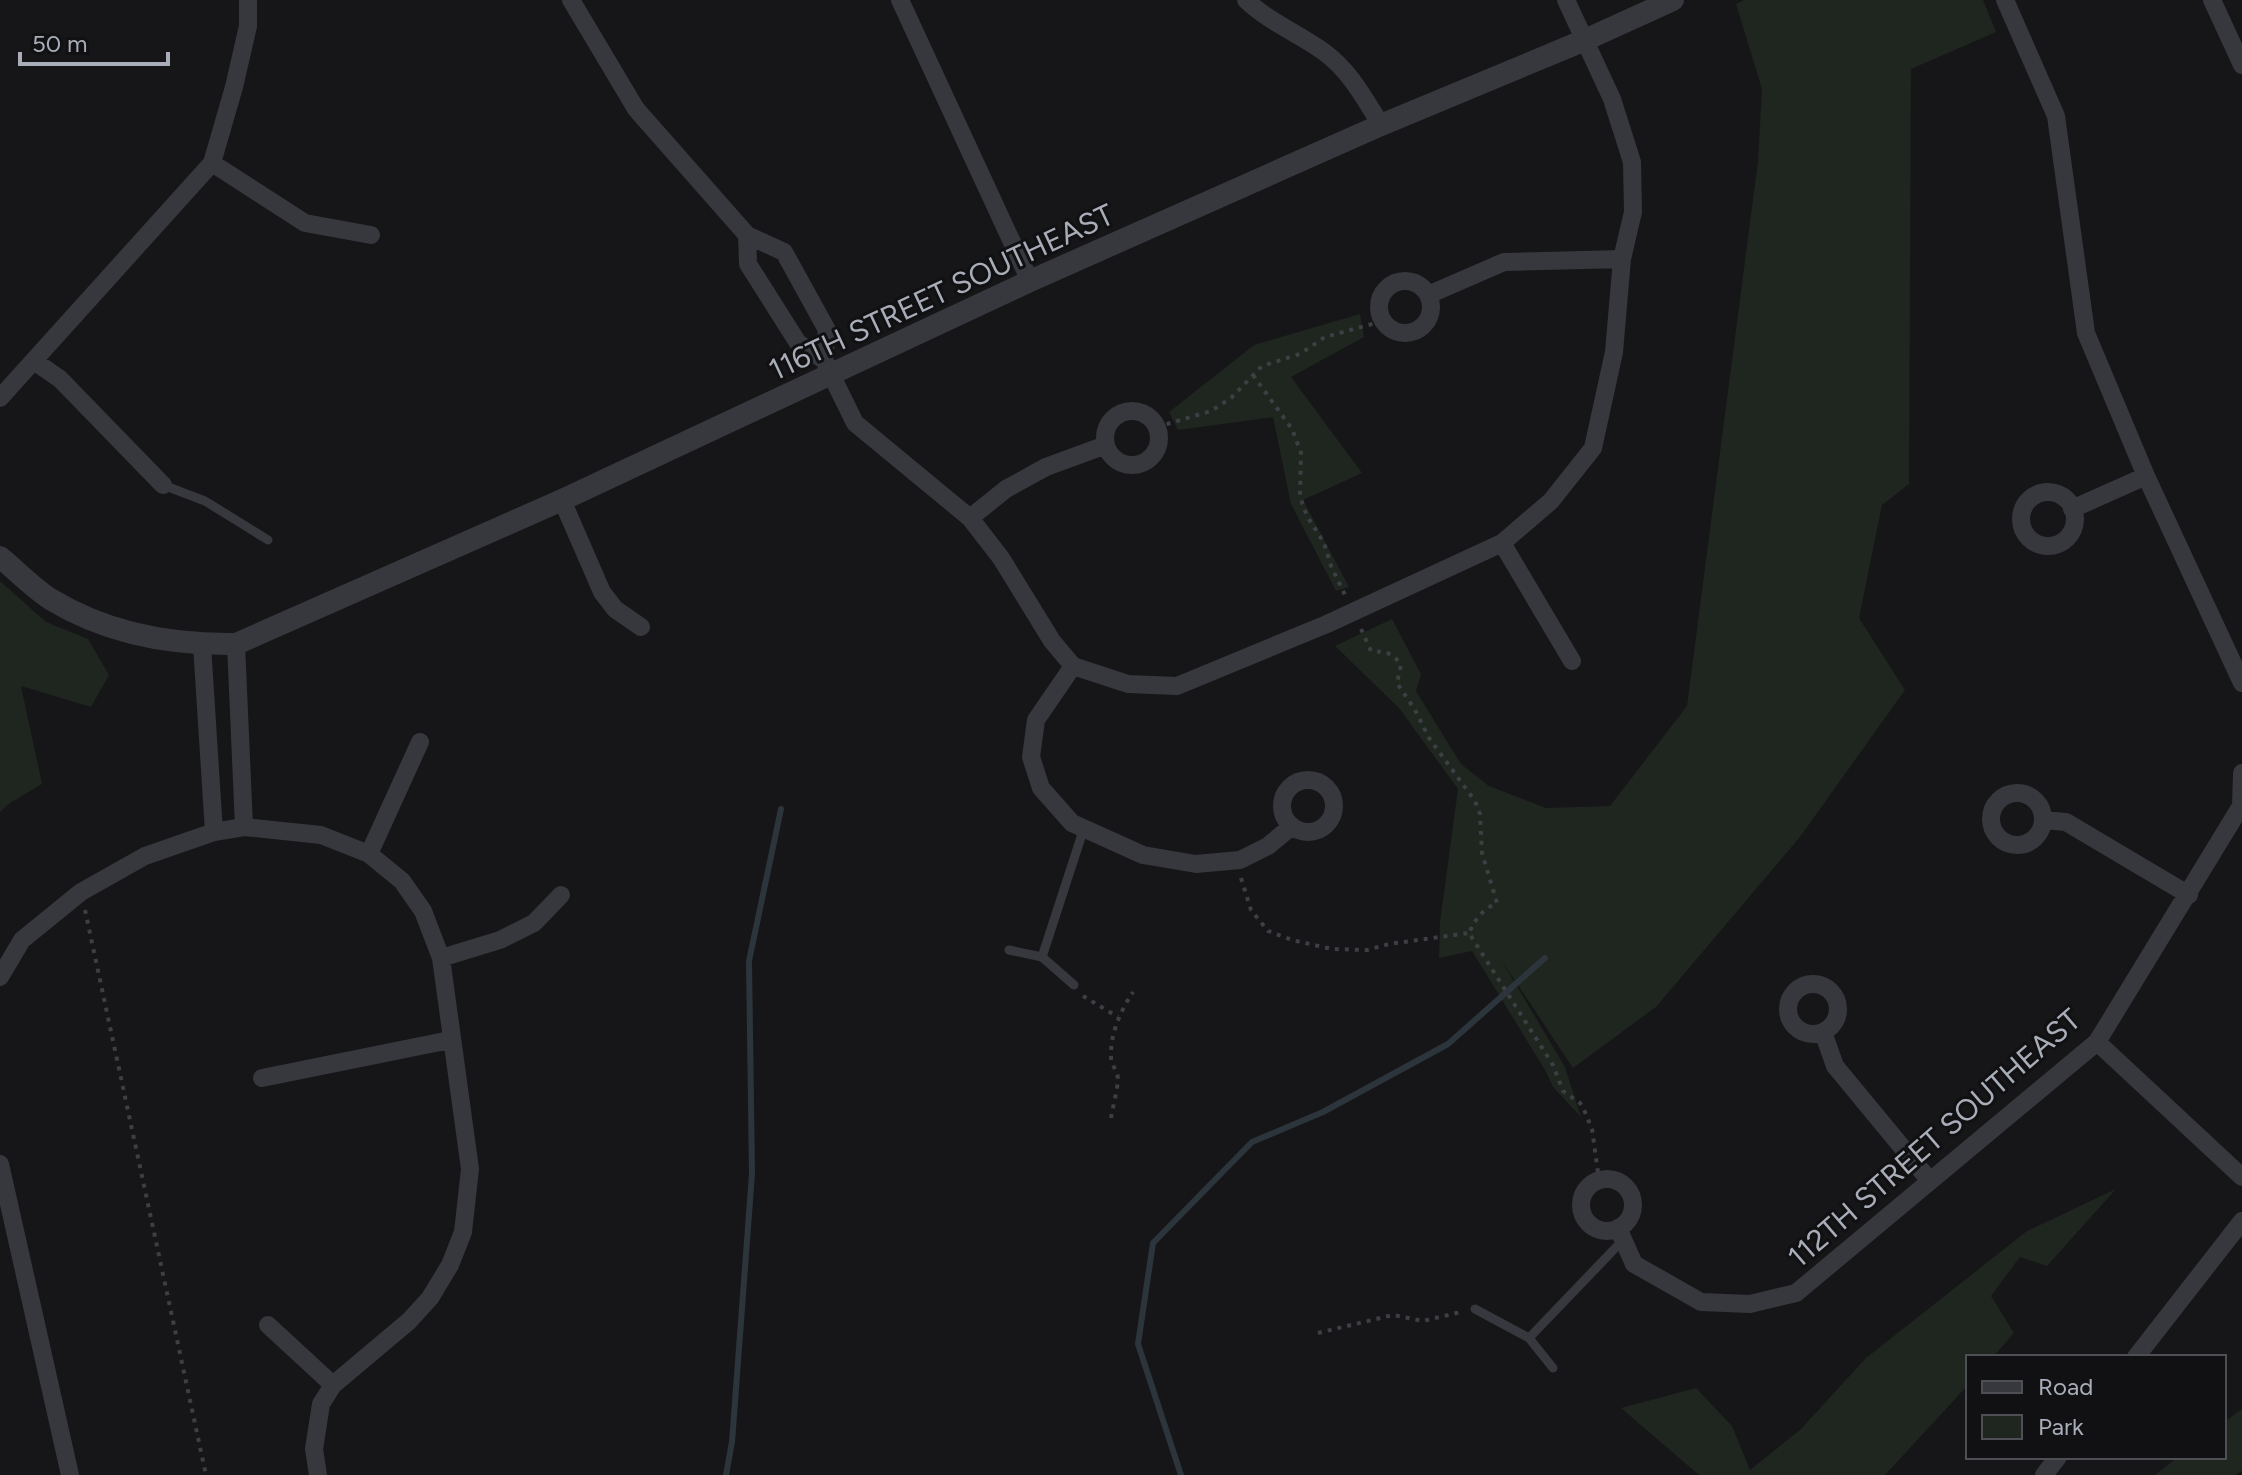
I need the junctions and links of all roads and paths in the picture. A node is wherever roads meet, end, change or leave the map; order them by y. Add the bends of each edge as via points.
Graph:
1 (248, 0) edge
2 (571, 0) edge
3 (900, 0) edge
4 (1246, 0) edge
5 (1566, 0) edge
6 (1673, 0) edge
7 (2005, 0) edge
8 (2212, 0) edge
9 (1585, 40) junction
10 (2237, 43) edge
11 (2242, 65) edge
12 (1381, 125) junction
13 (212, 163) junction
14 (371, 235) dead end
15 (747, 235) junction
16 (1622, 259) junction
17 (1030, 281) junction
18 (1428, 295) junction
19 (1383, 321) junction
20 (34, 361) junction
21 (828, 368) junction
22 (1253, 375) junction
23 (0, 398) edge
24 (1157, 427) junction
25 (1106, 445) junction
26 (2146, 476) junction
27 (163, 485) joint
28 (562, 500) junction
29 (2072, 509) dead end
30 (970, 518) junction
31 (268, 540) dead end
32 (1502, 543) junction
33 (0, 557) edge
34 (1353, 612) junction
35 (641, 627) dead end
36 (236, 644) junction
37 (202, 645) junction
38 (1572, 661) dead end
39 (1073, 666) junction
40 (2242, 683) edge
41 (420, 742) dead end
42 (2242, 773) edge
43 (2043, 820) dead end
44 (1292, 826) dead end
45 (244, 827) junction
46 (1084, 828) junction
47 (214, 832) junction
48 (369, 854) junction
49 (1240, 860) junction
50 (81, 892) junction
51 (561, 895) dead end
52 (2189, 895) junction
53 (1469, 933) junction
54 (1009, 950) dead end
55 (1042, 957) junction
56 (441, 958) junction
57 (0, 977) edge
58 (1074, 985) joint
59 (1133, 992) dead end
60 (1118, 1017) junction
61 (1823, 1032) dead end
62 (450, 1040) junction
63 (2097, 1042) junction
64 (262, 1078) dead end
65 (1111, 1118) dead end
66 (0, 1164) edge
67 (2242, 1177) edge
68 (1599, 1180) junction
69 (1930, 1181) junction
70 (2242, 1221) edge
71 (1621, 1234) junction
72 (1475, 1309) joint
73 (268, 1325) dead end
74 (1318, 1333) dead end
75 (1529, 1338) junction
76 (2138, 1355) edge
77 (1553, 1368) dead end
78 (333, 1385) junction
79 (2056, 1459) edge
80 (70, 1475) edge
81 (206, 1475) edge
82 (318, 1475) edge
83 (2044, 1475) edge

1 - 13 street via 248,26
2 - 15 street via 636,109
3 - 17 street
4 - 12 street via 1352,77
5 - 9 street
6 - 9 street, 116TH STREET SOUTHEAST
7 - 26 street via 2056,116 2086,333
8 - 10 street
9 - 12 street, 116TH STREET SOUTHEAST
9 - 16 street via 1632,162 1633,212
10 - 11 street
12 - 17 street, 116TH STREET SOUTHEAST
13 - 14 street via 305,223
13 - 20 street
15 - 21 street via 748,264 798,343
15 - 21 street via 784,252 827,330
16 - 18 street via 1504,262
16 - 32 street via 1614,352 1593,448 1551,501
17 - 21 street, 116TH STREET SOUTHEAST
18 - 19 street via 1430,312 1418,330 1398,332
18 - 19 street via 1408,281 1389,286 1379,302
19 - 22 path via 1325,337
20 - 23 street
20 - 27 street via 60,379
21 - 28 street, 116TH STREET SOUTHEAST
21 - 30 street via 855,423
22 - 24 path via 1211,411
22 - 34 path via 1292,429 1301,453 1300,497
24 - 25 street via 1140,412 1120,413 1108,425
24 - 25 street via 1158,447 1141,463 1118,461
25 - 30 street via 1046,467 1006,489
26 - 29 street
26 - 40 street
27 - 31 lane via 205,501
28 - 35 street via 602,592
28 - 36 street, 116TH STREET SOUTHEAST
30 - 39 street
32 - 34 street
32 - 38 street
33 - 37 street via 51,600 95,621 143,637
34 - 39 street via 1177,686 1128,684
34 - 53 path via 1371,651 1387,652 1401,665 1397,683 1480,814 1482,853 1497,903 1485,908
36 - 37 street
36 - 45 street
37 - 47 street
39 - 46 street via 1036,720 1031,757 1041,788 1072,823
41 - 48 street
42 - 52 street, 112TH STREET SOUTHEAST via 2241,806
43 - 52 street via 2066,822
44 - 49 street
45 - 47 street
45 - 48 street via 321,835
46 - 49 street via 1143,855 1196,864
46 - 55 lane
47 - 50 street via 145,856
48 - 56 street via 402,881 423,911
49 - 53 path via 1251,910 1268,931 1292,940 1367,950
50 - 57 street via 22,940
50 - 81 path
51 - 56 street via 534,923
52 - 63 street, 112TH STREET SOUTHEAST
53 - 68 path via 1553,1065 1563,1091 1585,1112
54 - 55 lane
55 - 58 lane
56 - 62 street
58 - 60 path via 1087,1000
59 - 60 path
60 - 65 path via 1111,1052 1118,1079
61 - 69 street via 1835,1066
62 - 64 street
62 - 78 street via 470,1169 463,1232 430,1298
63 - 67 street
63 - 69 street, 112TH STREET SOUTHEAST
66 - 80 street
68 - 71 street via 1618,1181 1631,1195 1633,1208
68 - 71 street via 1584,1192 1583,1215 1596,1229
69 - 71 street, 112TH STREET SOUTHEAST via 1796,1293 1750,1304 1701,1302 1634,1264
70 - 76 street
71 - 75 lane
72 - 74 path via 1423,1321 1393,1315
72 - 75 lane
73 - 78 street
75 - 77 lane
78 - 82 street via 321,1404 317,1426
79 - 83 street

